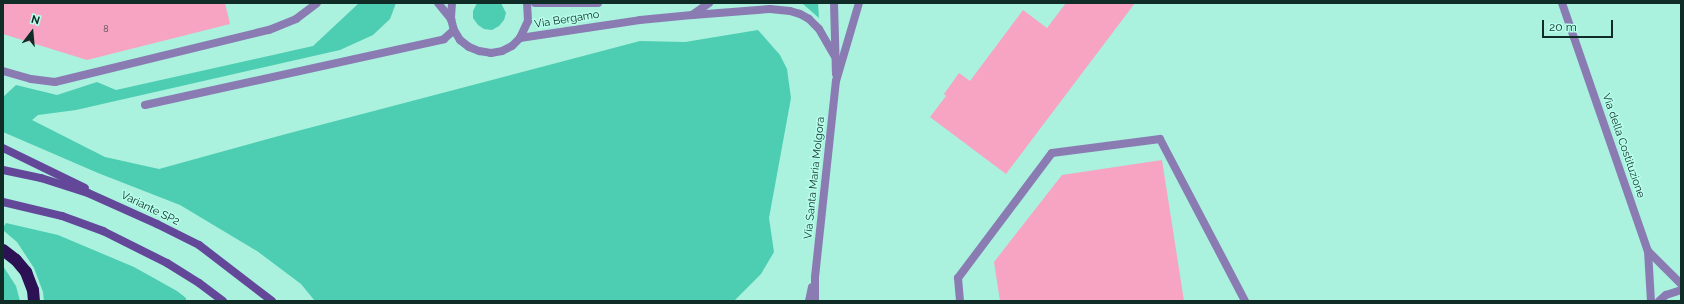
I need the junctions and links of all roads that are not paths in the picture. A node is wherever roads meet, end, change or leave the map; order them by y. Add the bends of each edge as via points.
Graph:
1 (317, 3) edge
2 (438, 3) edge
3 (452, 3) edge
4 (527, 3) edge
5 (535, 3) edge
6 (598, 3) edge
7 (709, 3) edge
8 (834, 3) edge
9 (859, 3) edge
10 (1562, 3) edge
11 (692, 15) junction
12 (451, 19) junction
13 (454, 30) junction
14 (520, 38) junction
15 (834, 55) junction
16 (3, 71) edge
17 (836, 81) junction
18 (145, 105) dead end
19 (3, 148) edge
20 (3, 170) edge
21 (3, 202) edge
22 (157, 224) junction
23 (3, 250) edge
24 (1648, 251) junction
25 (815, 277) junction
26 (1681, 284) edge
27 (1681, 290) edge
28 (34, 301) edge
29 (223, 301) edge
30 (272, 301) edge
31 (809, 301) edge
32 (816, 301) edge
33 (960, 301) edge
34 (1245, 301) edge
35 (1651, 301) edge
36 (1659, 301) edge

1 - 16 street via 296,18 269,30 55,82 31,79
2 - 12 street
3 - 12 street
4 - 14 street via 528,21
5 - 6 street, Via Bergamo
7 - 11 street, Via Bergamo
8 - 15 street, Via Santa Maria Molgora
9 - 17 street, Via Santa Maria Molgora
10 - 24 street, Via della Costituzione
11 - 14 street, Via Bergamo
11 - 15 street, Via Santa Maria Molgora via 770,9 790,11 805,16 820,29
12 - 13 street
13 - 14 street via 460,40 469,47 485,52 502,51
13 - 18 street via 444,39
15 - 17 street, Via Santa Maria Molgora
17 - 25 street, Via Santa Maria Molgora
19 - 22 main road
20 - 22 main road, Variante SP2 via 41,178 88,193
21 - 29 main road via 62,216 103,231 167,263
22 - 30 main road, Variante SP2 via 199,245
23 - 28 highway via 26,272
24 - 26 street, Via della Costituzione
24 - 35 street
25 - 31 street, Via Santa Maria Molgora
25 - 32 street, Via Santa Maria Molgora
27 - 36 street via 1666,295
33 - 34 street via 958,278 1052,153 1160,139

